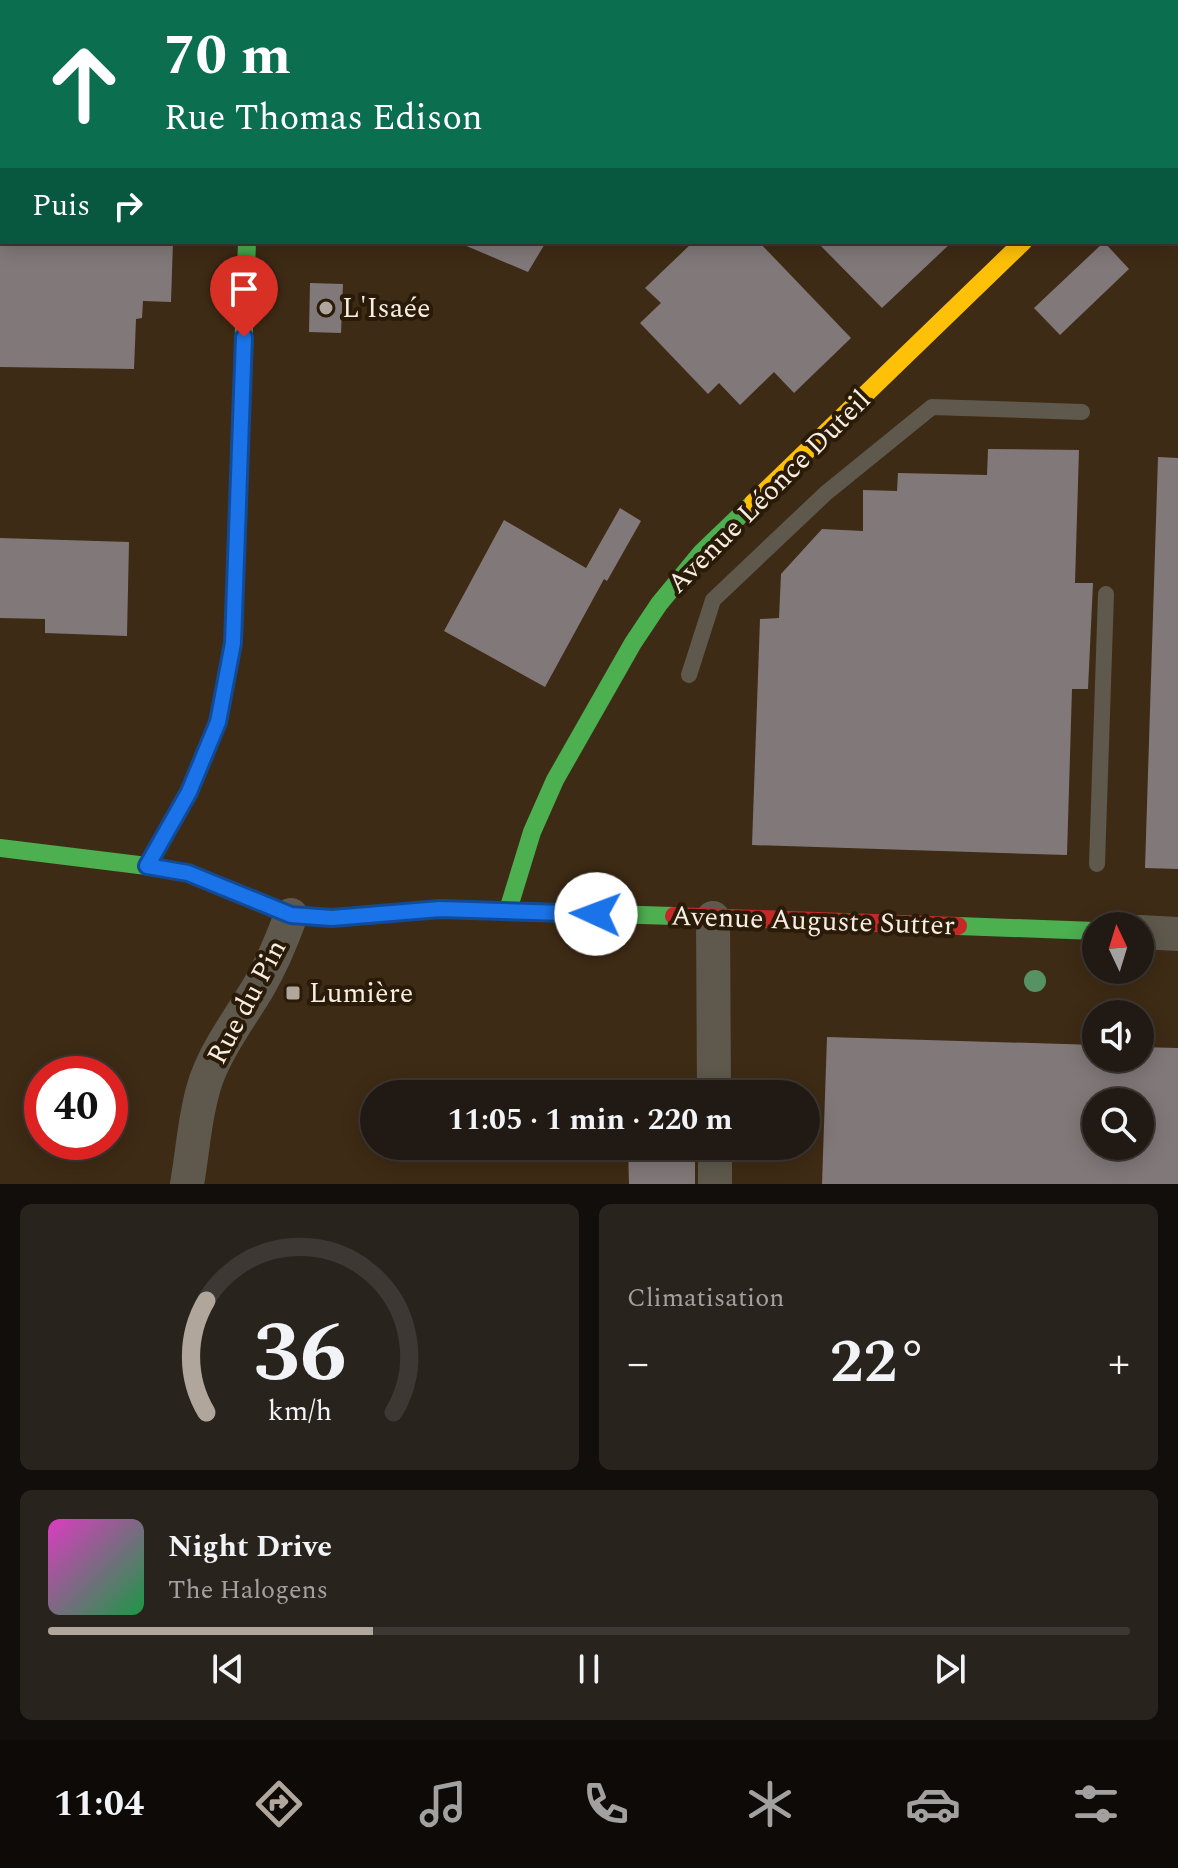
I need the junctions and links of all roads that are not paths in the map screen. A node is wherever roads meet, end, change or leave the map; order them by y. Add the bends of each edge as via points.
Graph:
1 (247, 244) edge
2 (1021, 244) edge
3 (1082, 412) dead end
4 (1106, 594) dead end
5 (689, 675) dead end
6 (0, 848) edge
7 (1097, 864) dead end
8 (147, 866) junction
9 (508, 910) junction
10 (291, 915) junction
11 (713, 918) junction
12 (1082, 931) edge
13 (1154, 933) edge
14 (1178, 934) edge
15 (714, 1080) edge
16 (715, 1160) edge
17 (187, 1184) edge
18 (715, 1184) edge

1 - 8 street via 233,643 218,722 189,792
2 - 9 street, Avenue Léonce Duteil via 701,553 659,604 555,780
3 - 5 lane via 932,407 826,493 713,600
4 - 7 lane
6 - 8 street, Avenue Auguste Sutter
8 - 10 street, Avenue Auguste Sutter via 188,873
9 - 10 street, Avenue Auguste Sutter
9 - 11 street, Avenue Auguste Sutter
10 - 17 street, Rue du Pin via 276,954 206,1081
11 - 12 street, Avenue Auguste Sutter
11 - 15 street
13 - 14 street
16 - 18 street

